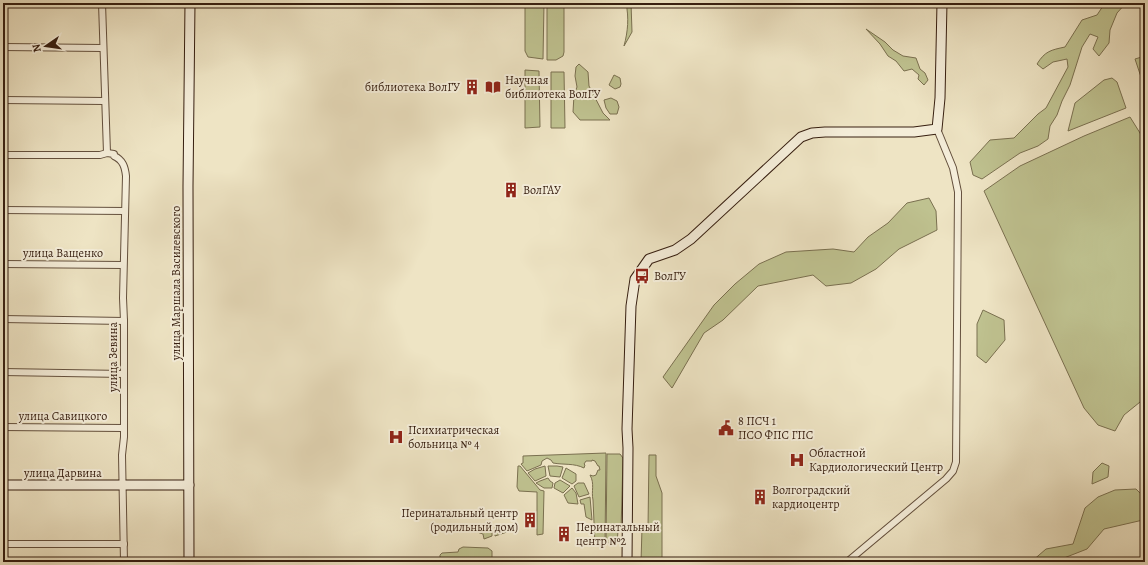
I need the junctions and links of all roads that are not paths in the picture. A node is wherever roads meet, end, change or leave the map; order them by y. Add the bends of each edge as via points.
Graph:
1 (102, 3) edge
2 (190, 3) edge
3 (942, 3) edge
4 (3, 47) edge
5 (103, 48) junction
6 (3, 100) edge
7 (105, 101) junction
8 (936, 129) junction
9 (107, 153) junction
10 (3, 154) edge
11 (3, 210) edge
12 (125, 211) junction
13 (3, 264) edge
14 (123, 265) junction
15 (3, 319) edge
16 (124, 322) junction
17 (3, 372) edge
18 (124, 374) junction
19 (3, 427) edge
20 (123, 428) junction
21 (3, 485) edge
22 (123, 485) junction
23 (189, 485) junction
24 (3, 544) edge
25 (124, 544) junction
26 (124, 562) edge
27 (189, 562) edge
28 (627, 562) edge
29 (847, 562) edge

1 - 5 street
2 - 23 street, улица Маршала Василевского
3 - 8 street via 940,98
4 - 5 street
5 - 7 street
6 - 7 street
7 - 9 street
8 - 28 street via 914,132 819,132 801,137 692,239 675,250 646,261 635,279 631,306 627,429
8 - 29 street via 953,168 958,192 956,462 946,479
9 - 10 street
9 - 12 street, улица Зевина via 114,154 125,170
11 - 12 street
12 - 14 street, улица Зевина
13 - 14 street, улица Ващенко
14 - 16 street, улица Зевина
15 - 16 street
16 - 18 street, улица Зевина
17 - 18 street
18 - 20 street, улица Зевина
19 - 20 street, улица Савицкого
20 - 22 street, улица Зевина
21 - 22 street, улица Дарвина
22 - 23 street, улица Дарвина
22 - 25 street, улица Зевина
23 - 27 street, улица Маршала Василевского
24 - 25 street
25 - 26 street, улица Зевина

